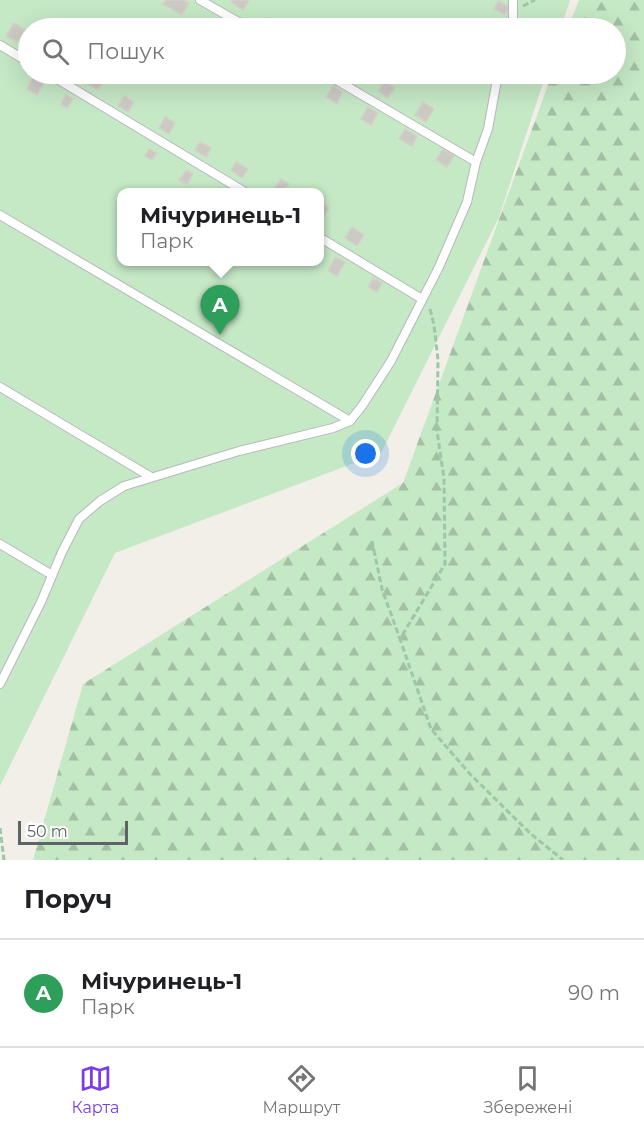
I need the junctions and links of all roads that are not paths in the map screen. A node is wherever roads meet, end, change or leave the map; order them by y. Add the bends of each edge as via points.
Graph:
1 (200, 0) edge
2 (513, 0) edge
3 (232, 18) edge
4 (513, 18) edge
5 (0, 45) edge
6 (18, 56) edge
7 (66, 84) edge
8 (343, 84) edge
9 (496, 84) edge
10 (476, 162) junction
11 (238, 188) edge
12 (0, 215) edge
13 (324, 240) edge
14 (424, 296) junction
15 (0, 387) edge
16 (350, 421) junction
17 (151, 477) junction
18 (0, 544) edge
19 (52, 574) junction
20 (0, 684) edge

1 - 3 lane
2 - 4 lane
5 - 6 lane
7 - 11 lane
8 - 10 lane
9 - 10 lane via 488,129
10 - 14 lane via 467,202
12 - 16 lane
13 - 14 lane
14 - 16 lane via 391,361
15 - 17 lane
16 - 17 lane
17 - 19 lane via 111,493 79,519
18 - 19 lane
19 - 20 lane

